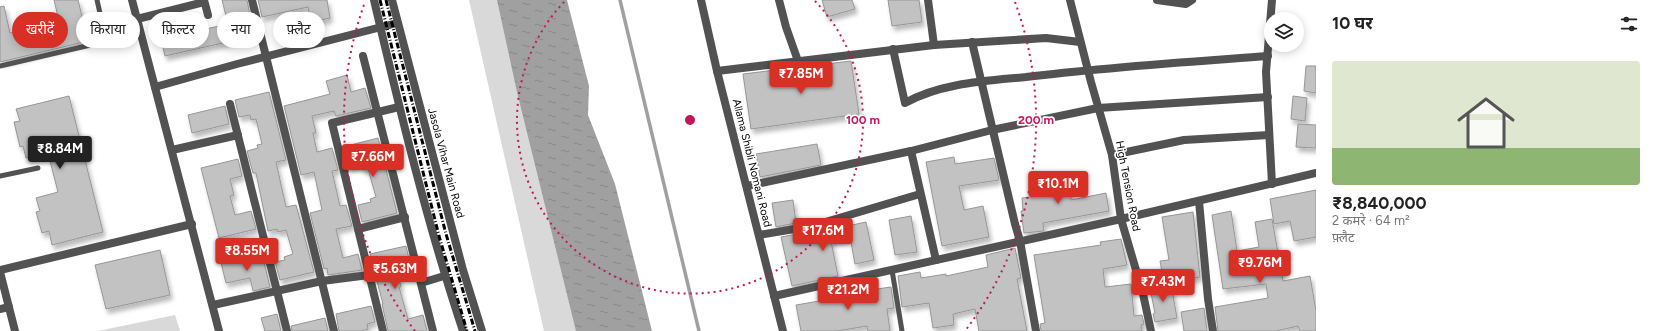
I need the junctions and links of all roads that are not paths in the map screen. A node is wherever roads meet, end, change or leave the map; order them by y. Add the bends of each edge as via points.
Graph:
1 (97, 0) edge
2 (132, 0) edge
3 (252, 0) edge
4 (374, 0) edge
5 (392, 0) edge
6 (701, 0) edge
7 (779, 0) edge
8 (928, 0) edge
9 (1070, 0) edge
10 (1157, 0) edge
11 (1192, 0) edge
12 (1272, 0) edge
13 (204, 1) edge
14 (135, 12) edge
15 (207, 12) edge
16 (140, 18) edge
17 (397, 23) junction
18 (380, 28) junction
19 (140, 30) edge
20 (972, 42) junction
21 (1080, 42) junction
22 (934, 44) junction
23 (893, 49) junction
24 (363, 56) dead end
25 (1268, 56) junction
26 (266, 57) junction
27 (798, 61) junction
28 (0, 66) edge
29 (1088, 69) junction
30 (717, 71) junction
31 (981, 82) junction
32 (155, 87) junction
33 (1268, 98) junction
34 (230, 104) dead end
35 (399, 107) junction
36 (1098, 108) junction
37 (378, 112) junction
38 (992, 130) junction
39 (238, 135) junction
40 (1269, 135) junction
41 (172, 150) junction
42 (911, 151) junction
43 (1112, 154) junction
44 (38, 168) dead end
45 (1316, 173) edge
46 (0, 176) edge
47 (1272, 184) junction
48 (747, 186) junction
49 (920, 194) junction
50 (1199, 201) junction
51 (405, 218) junction
52 (1121, 219) junction
53 (192, 224) junction
54 (358, 229) junction
55 (759, 236) junction
56 (1020, 241) junction
57 (936, 260) junction
58 (892, 270) junction
59 (0, 271) edge
60 (369, 275) junction
61 (444, 276) junction
62 (322, 281) junction
63 (421, 283) junction
64 (277, 291) junction
65 (774, 296) junction
66 (213, 305) junction
67 (9, 307) junction
68 (0, 309) edge
69 (15, 331) edge
70 (219, 331) edge
71 (287, 331) edge
72 (334, 331) edge
73 (383, 331) edge
74 (434, 331) edge
75 (463, 331) edge
76 (482, 331) edge
77 (784, 331) edge
78 (902, 331) edge
79 (1036, 331) edge
80 (1151, 331) edge
81 (1213, 331) edge

1 - 28 lane via 104,31 99,43
2 - 14 street
3 - 26 street
4 - 18 street
5 - 17 street, Jasola Vihar Main Road
6 - 30 street, Allama Shibli Nomani Road
7 - 27 street
8 - 22 street
9 - 21 street, High Tension Road
10 - 11 street via 1186,4
12 - 25 street
13 - 15 street
13 - 16 street
17 - 18 street
17 - 76 street, Jasola Vihar Main Road via 463,270
18 - 26 street
18 - 35 street
19 - 32 street
20 - 21 street via 1046,38
20 - 22 street
20 - 31 street
21 - 29 street, High Tension Road
22 - 23 street
23 - 27 street
23 - 31 street via 905,103 934,91
24 - 37 street
25 - 29 street
25 - 33 street
26 - 32 street
26 - 62 street
27 - 30 street
29 - 31 street
29 - 36 street, High Tension Road
30 - 48 street, Allama Shibli Nomani Road
31 - 38 street
32 - 41 street
33 - 36 street
33 - 40 street
34 - 39 street
35 - 37 street
35 - 61 street
36 - 38 street
36 - 43 street, High Tension Road
37 - 51 street
37 - 54 street via 332,123
38 - 42 street
38 - 56 street
39 - 41 street
39 - 64 street
40 - 43 street via 1184,140
40 - 47 street
41 - 53 street
42 - 48 street
42 - 49 street
43 - 52 street, High Tension Road
44 - 46 lane
45 - 47 street
47 - 50 street
48 - 55 street, Allama Shibli Nomani Road
49 - 55 street via 812,226
49 - 57 street
50 - 52 street
50 - 81 street
51 - 54 street
51 - 63 street
52 - 56 street
52 - 80 street, High Tension Road
53 - 59 street
53 - 66 street
54 - 60 street
55 - 65 street, Allama Shibli Nomani Road
56 - 57 street
56 - 79 street
57 - 58 street
58 - 65 street
58 - 78 lane
59 - 67 street
60 - 62 street
60 - 73 street
61 - 63 street
61 - 75 street
62 - 64 street
62 - 72 street
63 - 74 street
64 - 66 street
64 - 71 street
65 - 77 street, Allama Shibli Nomani Road
66 - 70 street
67 - 68 street
67 - 69 street

